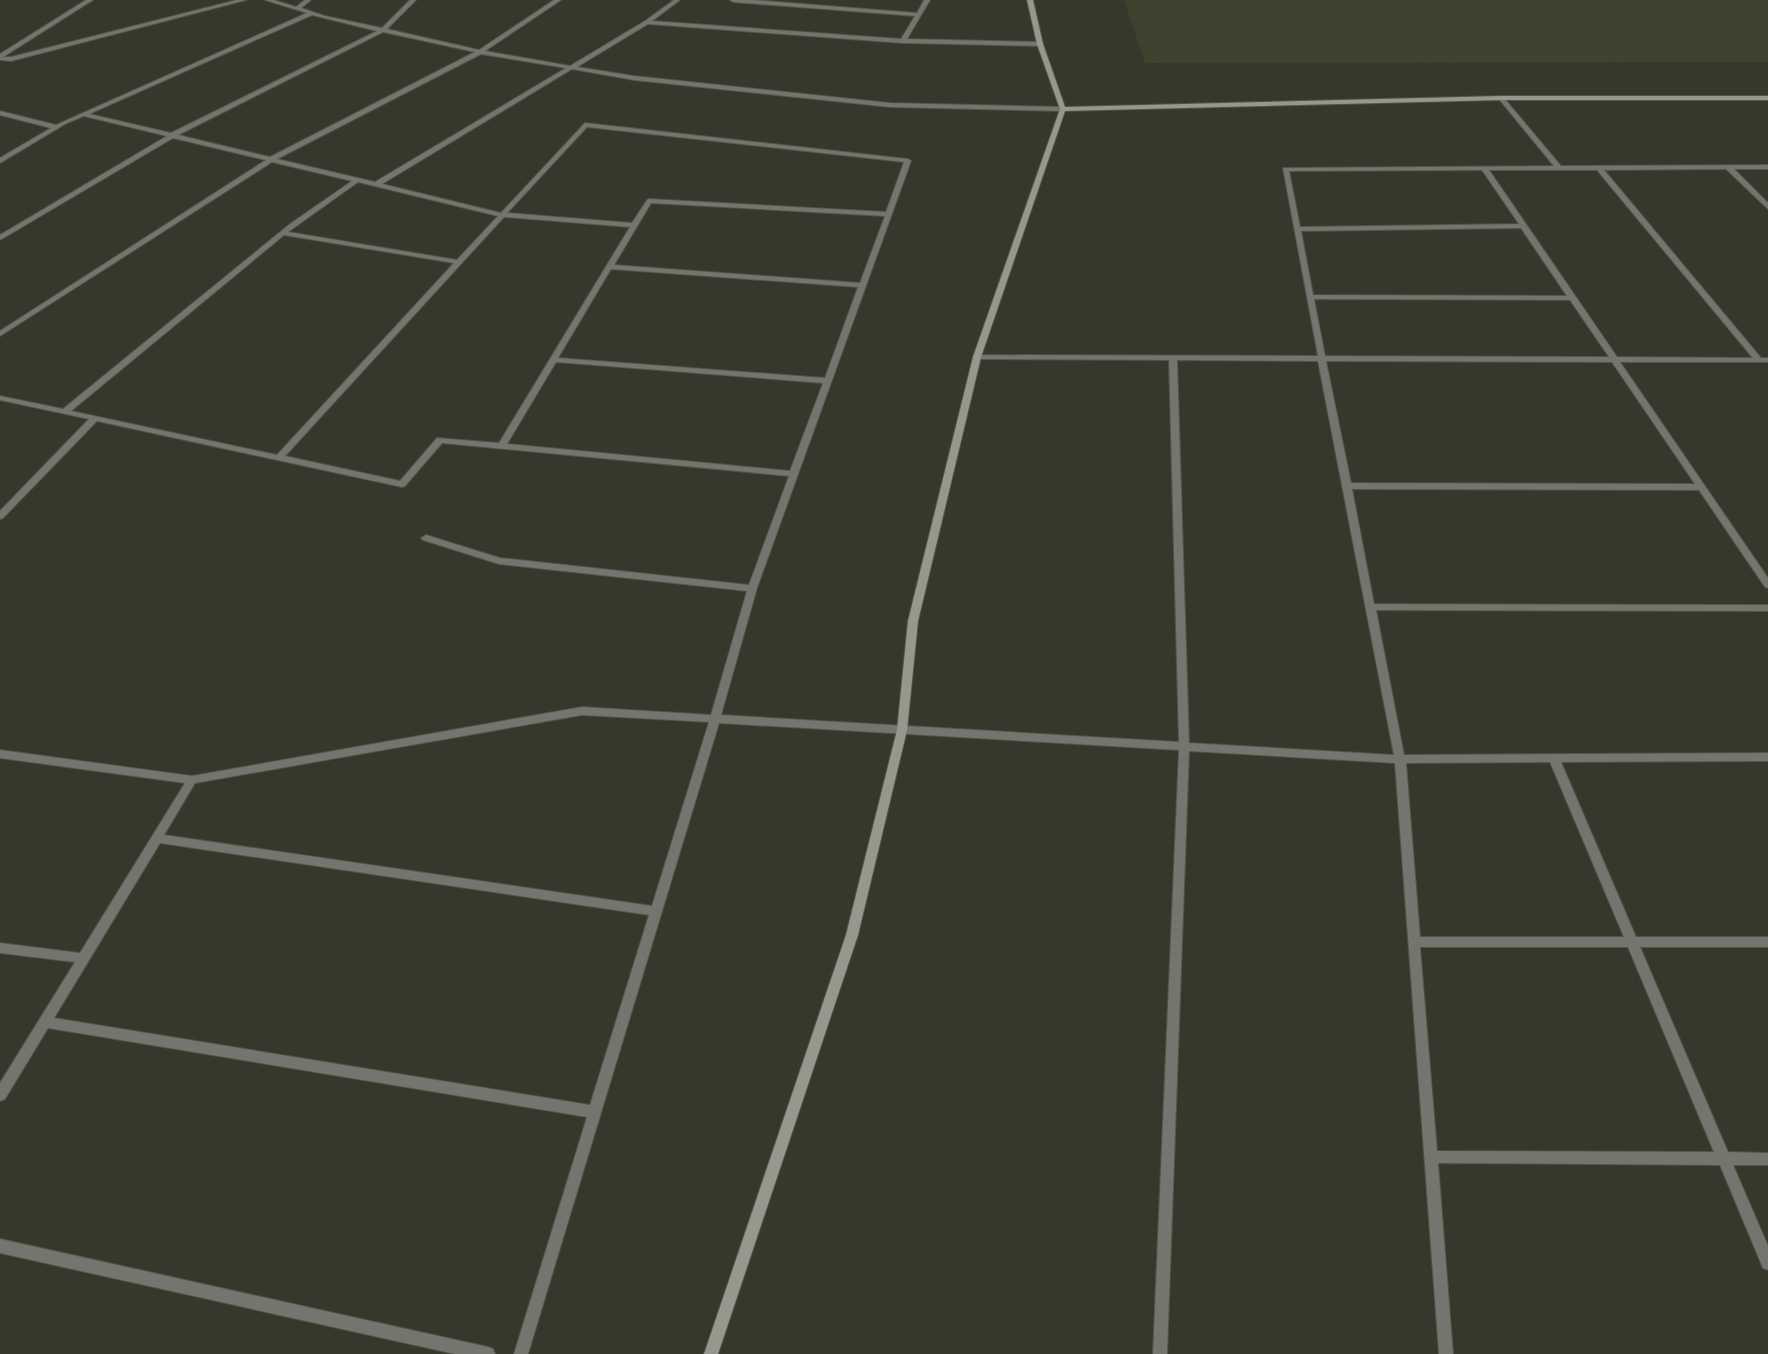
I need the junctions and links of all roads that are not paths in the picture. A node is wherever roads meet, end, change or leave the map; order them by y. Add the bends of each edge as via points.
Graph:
1 (90, 0) edge
2 (243, 0) edge
3 (268, 0) edge
4 (308, 0) edge
5 (413, 0) edge
6 (558, 0) edge
7 (677, 0) edge
8 (733, 0) edge
9 (927, 0) edge
10 (1030, 0) edge
11 (296, 9) junction
12 (312, 13) junction
13 (918, 15) junction
14 (647, 22) junction
15 (383, 30) junction
16 (903, 41) junction
17 (1040, 44) junction
18 (480, 52) junction
19 (0, 57) edge
20 (573, 67) junction
21 (1501, 98) junction
22 (1768, 98) edge
23 (1063, 109) junction
24 (0, 113) edge
25 (83, 114) junction
26 (56, 127) junction
27 (173, 135) junction
28 (272, 159) junction
29 (0, 161) edge
30 (1728, 167) junction
31 (1768, 167) edge
32 (1484, 168) junction
33 (1559, 168) junction
34 (1598, 168) junction
35 (357, 180) junction
36 (377, 184) junction
37 (1768, 207) edge
38 (889, 214) junction
39 (502, 215) junction
40 (635, 225) junction
41 (1524, 226) junction
42 (1297, 229) junction
43 (282, 233) junction
44 (0, 238) edge
45 (459, 262) junction
46 (610, 267) junction
47 (863, 285) junction
48 (1310, 297) junction
49 (1573, 298) junction
50 (0, 334) edge
51 (978, 357) junction
52 (1173, 358) junction
53 (1322, 358) junction
54 (1614, 359) junction
55 (554, 360) junction
56 (1759, 360) junction
57 (1768, 360) edge
58 (828, 381) junction
59 (0, 398) edge
60 (64, 412) junction
61 (95, 418) junction
62 (502, 445) junction
63 (279, 458) junction
64 (794, 474) junction
65 (1347, 486) junction
66 (1701, 487) junction
67 (0, 516) edge
68 (426, 538) dead end
69 (1756, 568) junction
70 (1768, 568) edge
71 (1768, 585) edge
72 (752, 588) junction
73 (1370, 608) junction
74 (1768, 608) edge
75 (715, 719) junction
76 (902, 730) junction
77 (1184, 747) junction
78 (0, 754) edge
79 (1768, 757) edge
80 (1400, 758) junction
81 (1554, 758) junction
82 (192, 780) junction
83 (156, 838) junction
84 (657, 911) junction
85 (1414, 942) junction
86 (1633, 942) junction
87 (1768, 942) edge
88 (0, 948) edge
89 (83, 958) junction
90 (45, 1022) junction
91 (0, 1095) edge
92 (594, 1112) junction
93 (1431, 1156) junction
94 (1724, 1159) junction
95 (1768, 1159) edge
96 (0, 1246) edge
97 (1768, 1263) edge
98 (488, 1354) edge
99 (521, 1354) edge
100 (711, 1354) edge
101 (1160, 1354) edge
102 (1446, 1354) edge

1 - 19 street
2 - 19 street via 11,59
3 - 11 street
4 - 11 street
5 - 15 street
6 - 18 street
7 - 14 street
8 - 13 street
9 - 13 street
10 - 17 street
11 - 12 street
12 - 15 street
12 - 25 street
13 - 16 street
14 - 16 street
14 - 20 street
15 - 18 street
15 - 27 street
16 - 17 street
17 - 23 street
18 - 20 street
18 - 28 street
20 - 23 street via 634,78 890,105
20 - 36 street
21 - 22 street
21 - 23 street
21 - 33 street
23 - 51 street
24 - 26 street
25 - 26 street
25 - 27 street
26 - 29 street
27 - 28 street
27 - 44 street
28 - 35 street
28 - 50 street
30 - 31 street
30 - 34 street
30 - 37 street
32 - 33 street
32 - 41 street
32 - 42 street via 1285,168
33 - 34 street
34 - 56 street
35 - 36 street
35 - 43 street
36 - 39 street
38 - 39 street via 908,161 584,125
38 - 40 street via 649,201
38 - 47 street
39 - 40 street
39 - 45 street
40 - 46 street
41 - 42 street
41 - 49 street
42 - 48 street
43 - 45 street
43 - 60 street
45 - 63 street
46 - 47 street
46 - 55 street
47 - 58 street
48 - 49 street
48 - 53 street
49 - 54 street
51 - 52 street
51 - 76 street via 913,621
52 - 53 street
52 - 77 street
53 - 54 street
53 - 65 street
54 - 56 street
54 - 66 street
55 - 58 street
55 - 62 street
56 - 57 street
58 - 64 street
59 - 60 street
60 - 61 street
61 - 63 street
61 - 67 street
62 - 63 street via 440,440 402,484
62 - 64 street
64 - 72 street
65 - 66 street
65 - 73 street
66 - 69 street
68 - 72 street via 499,561
69 - 70 street
69 - 71 street
72 - 75 street
73 - 74 street
73 - 80 street
75 - 76 street
75 - 82 street via 582,712
75 - 84 street
76 - 77 street
76 - 100 street via 852,935
77 - 80 street
77 - 101 street
78 - 82 street
79 - 81 street
80 - 81 street
80 - 85 street
81 - 86 street
82 - 83 street
83 - 84 street
83 - 89 street
84 - 92 street
85 - 86 street
85 - 93 street
86 - 87 street
86 - 94 street
88 - 89 street
89 - 90 street
90 - 91 street
90 - 92 street
92 - 99 street
93 - 94 street
93 - 102 street
94 - 95 street
94 - 97 street
96 - 98 street

